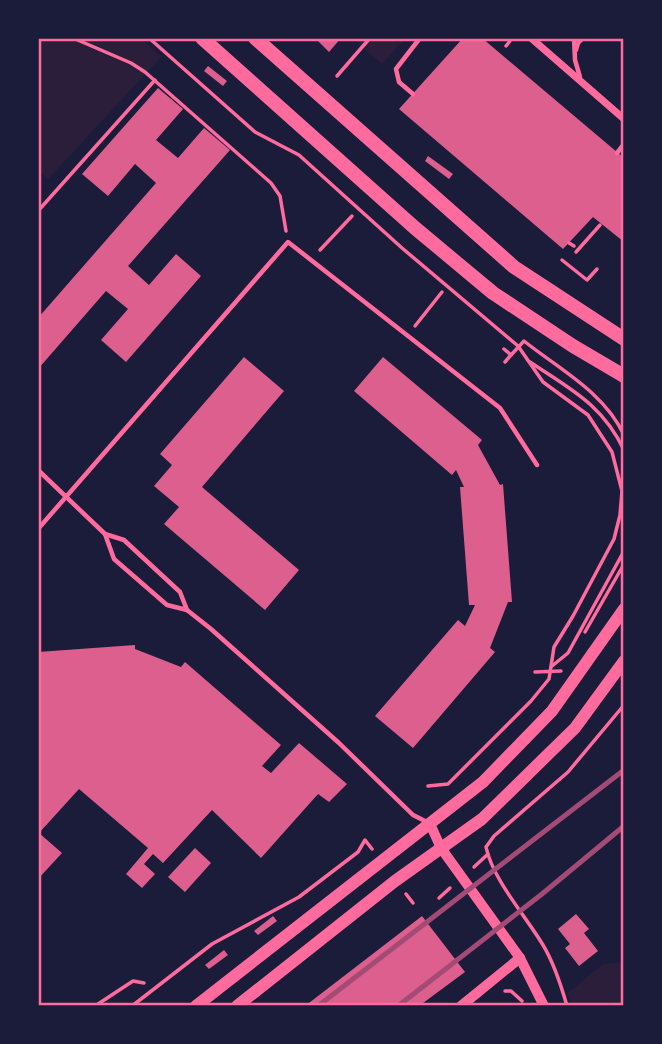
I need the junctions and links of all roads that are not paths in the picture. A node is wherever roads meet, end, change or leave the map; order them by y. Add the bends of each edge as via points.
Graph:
1 (202, 38) edge
2 (255, 38) edge
3 (531, 38) edge
4 (574, 38) edge
5 (583, 38) edge
6 (419, 39) edge
7 (575, 54) junction
8 (583, 85) junction
9 (413, 94) dead end
10 (622, 116) edge
11 (624, 144) edge
12 (617, 153) dead end
13 (621, 337) edge
14 (620, 374) edge
15 (624, 387) edge
16 (537, 465) dead end
17 (38, 470) edge
18 (67, 498) junction
19 (38, 529) edge
20 (105, 534) junction
21 (624, 609) edge
22 (187, 610) junction
23 (624, 661) edge
24 (430, 824) junction
25 (441, 848) junction
26 (520, 957) junction
27 (196, 1006) edge
28 (237, 1006) edge
29 (461, 1006) edge
30 (544, 1006) edge

1 - 14 main road via 493,293
2 - 13 main road via 514,267
3 - 8 street
4 - 7 lane
5 - 7 lane
6 - 9 lane via 396,69 399,82
7 - 8 lane
8 - 10 street
11 - 12 lane
14 - 15 main road
16 - 18 lane via 500,408 288,242
17 - 18 lane
18 - 19 lane
18 - 20 lane
20 - 22 lane via 124,540 180,592
20 - 22 lane via 114,559 167,605
21 - 24 main road via 552,711 483,782
22 - 24 lane via 339,743 413,815
23 - 25 main road via 575,728 482,819
24 - 25 street
24 - 27 main road
25 - 26 street
25 - 28 main road
26 - 29 street
26 - 30 street

